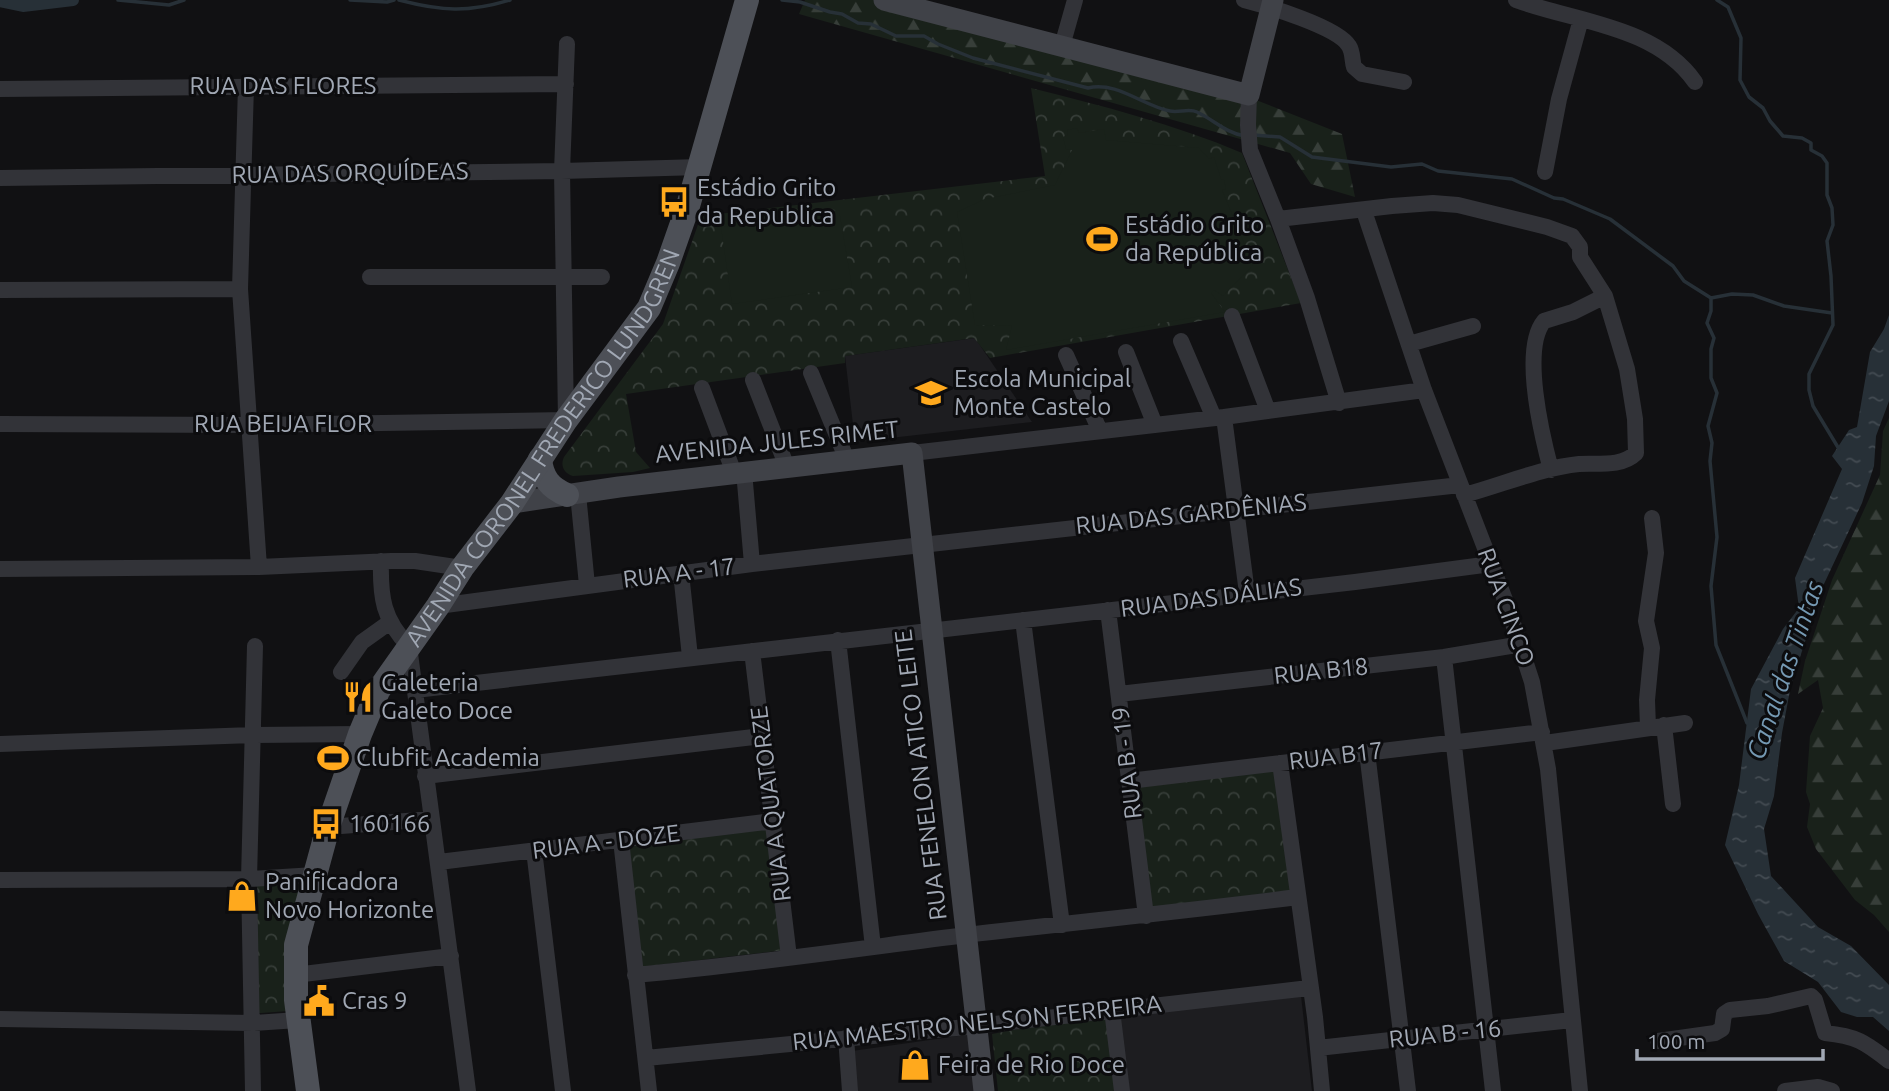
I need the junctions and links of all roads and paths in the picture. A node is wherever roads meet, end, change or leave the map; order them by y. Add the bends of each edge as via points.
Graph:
1 (884, 0) edge
2 (1074, 0) edge
3 (1244, 0) edge
4 (1516, 0) edge
5 (746, 4) edge
6 (1272, 4) edge
7 (1581, 19) junction
8 (567, 44) dead end
9 (1062, 46) junction
10 (1404, 82) dead end
11 (1695, 82) dead end
12 (566, 84) junction
13 (246, 86) junction
14 (0, 89) edge
15 (1242, 94) junction
16 (700, 167) junction
17 (562, 171) junction
18 (1545, 172) dead end
19 (242, 174) junction
20 (0, 178) edge
21 (1364, 211) junction
22 (1278, 219) junction
23 (370, 277) dead end
24 (602, 277) dead end
25 (563, 278) junction
26 (240, 289) junction
27 (0, 290) edge
28 (1605, 296) junction
29 (1232, 316) dead end
30 (1473, 326) dead end
31 (1181, 341) dead end
32 (1409, 344) junction
33 (1126, 352) dead end
34 (1066, 355) dead end
35 (811, 373) dead end
36 (753, 380) dead end
37 (702, 388) dead end
38 (1424, 390) junction
39 (1339, 403) junction
40 (1268, 411) junction
41 (1219, 418) junction
42 (566, 421) junction
43 (0, 424) edge
44 (249, 425) junction
45 (1155, 425) junction
46 (1101, 431) junction
47 (912, 453) junction
48 (540, 459) junction
49 (847, 460) junction
50 (787, 467) junction
51 (1551, 470) junction
52 (739, 472) junction
53 (1462, 490) junction
54 (572, 494) junction
55 (512, 503) junction
56 (1237, 509) junction
57 (1652, 518) dead end
58 (922, 545) junction
59 (381, 561) junction
60 (752, 564) junction
61 (1491, 564) junction
62 (260, 567) junction
63 (462, 568) junction
64 (0, 569) edge
65 (681, 573) junction
66 (587, 584) junction
67 (1247, 593) junction
68 (438, 606) junction
69 (1108, 610) junction
70 (1023, 620) junction
71 (390, 622) junction
72 (931, 631) junction
73 (838, 640) junction
74 (1522, 644) junction
75 (255, 646) dead end
76 (409, 646) junction
77 (752, 651) junction
78 (690, 657) junction
79 (1444, 657) junction
80 (341, 672) dead end
81 (415, 690) junction
82 (1119, 694) junction
83 (1685, 723) dead end
84 (1656, 726) junction
85 (360, 734) junction
86 (253, 735) junction
87 (762, 736) junction
88 (1543, 737) junction
89 (1452, 741) junction
90 (0, 744) edge
91 (1367, 752) junction
92 (1280, 763) junction
93 (425, 776) junction
94 (1129, 781) junction
95 (1673, 804) dead end
96 (432, 818) junction
97 (773, 821) junction
98 (328, 827) junction
99 (621, 839) junction
100 (534, 850) junction
101 (439, 862) junction
102 (315, 875) junction
103 (249, 879) junction
104 (0, 880) edge
105 (1297, 897) junction
106 (1146, 916) junction
107 (1062, 925) junction
108 (967, 935) junction
109 (873, 947) junction
110 (451, 956) junction
111 (789, 957) junction
112 (295, 975) junction
113 (635, 975) junction
114 (1309, 988) junction
115 (1112, 1010) junction
116 (0, 1019) edge
117 (298, 1020) junction
118 (1572, 1020) junction
119 (253, 1023) junction
120 (977, 1026) junction
121 (1485, 1029) junction
122 (846, 1038) junction
123 (1401, 1039) junction
124 (1658, 1041) dead end
125 (1318, 1048) junction
126 (646, 1058) junction
127 (1889, 1061) edge
128 (1825, 1089) edge
129 (253, 1091) edge
130 (308, 1091) edge
131 (468, 1091) edge
132 (562, 1091) edge
133 (649, 1091) edge
134 (850, 1091) edge
135 (984, 1091) edge
136 (1122, 1091) edge
137 (1322, 1091) edge
138 (1408, 1091) edge
139 (1493, 1091) edge
140 (1580, 1091) edge
141 (1785, 1091) edge

1 - 9 street
2 - 9 street
3 - 6 street
4 - 7 street
5 - 16 main road, AVENIDA CORONEL FREDERICO LUNDGREN
6 - 10 street via 1345,41 1354,67 1362,74
6 - 15 street
7 - 11 street via 1654,46 1683,65
7 - 18 street
8 - 12 street
9 - 15 street
12 - 13 street, RUA DAS FLORES
12 - 17 street
13 - 14 street, RUA DAS FLORES
13 - 19 street
15 - 22 street via 1250,150
16 - 17 street, RUA DAS ORQUÍDEAS
16 - 42 main road, AVENIDA CORONEL FREDERICO LUNDGREN via 649,308
17 - 19 street, RUA DAS ORQUÍDEAS
17 - 25 street
19 - 20 street, RUA DAS ORQUÍDEAS
19 - 26 street
21 - 22 street
21 - 28 street via 1433,203 1458,205 1547,227 1577,240 1580,257
21 - 32 street, RUA CINCO
22 - 39 street
23 - 25 street
24 - 25 street
25 - 42 street
26 - 27 street
26 - 44 street
28 - 51 street via 1544,321 1536,334 1534,380
28 - 51 street, RUA DAS GARDÊNIAS via 1626,369 1636,453 1613,463
29 - 40 street
30 - 32 street
31 - 41 street
32 - 38 street, RUA CINCO
33 - 45 street
34 - 46 street
35 - 49 street
36 - 50 street
37 - 52 street
38 - 39 street, AVENIDA JULES RIMET
38 - 53 street, RUA CINCO
39 - 40 street, AVENIDA JULES RIMET
40 - 41 street, AVENIDA JULES RIMET
41 - 45 street, AVENIDA JULES RIMET
41 - 56 street
42 - 44 street, RUA BEIJA FLOR
42 - 48 main road, AVENIDA CORONEL FREDERICO LUNDGREN
43 - 44 street, RUA BEIJA FLOR
44 - 62 street
45 - 46 street, AVENIDA JULES RIMET
46 - 47 street, AVENIDA JULES RIMET
47 - 49 street, AVENIDA JULES RIMET
47 - 58 street, RUA FENELON ATICO LEITE
48 - 54 main road via 547,482
48 - 55 main road, AVENIDA CORONEL FREDERICO LUNDGREN
49 - 50 street, AVENIDA JULES RIMET
50 - 52 street, AVENIDA JULES RIMET
51 - 53 street, RUA DAS GARDÊNIAS
52 - 54 street, AVENIDA JULES RIMET
52 - 60 street
53 - 56 street, RUA DAS GARDÊNIAS
53 - 61 street, RUA CINCO
54 - 55 street, AVENIDA JULES RIMET
54 - 66 street
55 - 63 main road, AVENIDA CORONEL FREDERICO LUNDGREN
56 - 58 street, RUA DAS GARDÊNIAS
56 - 67 street
57 - 84 street via 1656,553 1646,621 1652,648 1647,701
58 - 60 street, RUA A - 17
58 - 72 street, RUA FENELON ATICO LEITE
59 - 62 street
59 - 63 street
59 - 71 street via 380,583
60 - 65 street, RUA A - 17
61 - 67 street, RUA DAS DÁLIAS
61 - 74 street, RUA CINCO
62 - 64 street
63 - 68 main road, AVENIDA CORONEL FREDERICO LUNDGREN
65 - 66 street, RUA A - 17
65 - 78 street
66 - 68 street, RUA A - 17
67 - 69 street, RUA DAS DÁLIAS
68 - 76 main road, AVENIDA CORONEL FREDERICO LUNDGREN
69 - 70 street, RUA DAS DÁLIAS
69 - 82 street, RUA B - 19
70 - 72 street, RUA DAS DÁLIAS
70 - 107 street
71 - 76 street
71 - 80 street via 362,642
72 - 73 street, RUA DAS DÁLIAS
72 - 108 street, RUA FENELON ATICO LEITE
73 - 77 street, RUA DAS DÁLIAS
73 - 109 street
74 - 79 street, RUA B18
74 - 88 street, RUA CINCO
75 - 86 street
76 - 81 street
76 - 85 main road, AVENIDA CORONEL FREDERICO LUNDGREN via 377,691
77 - 78 street, RUA DAS DÁLIAS
77 - 87 street, RUA A QUATORZE
78 - 81 street, RUA DAS DÁLIAS
79 - 82 street, RUA B18
79 - 89 street
81 - 93 street
82 - 94 street, RUA B - 19
83 - 84 street, RUA B17
84 - 88 street, RUA B17
84 - 95 street
85 - 86 street
85 - 98 main road, AVENIDA CORONEL FREDERICO LUNDGREN
86 - 90 street
86 - 103 street
87 - 93 street
87 - 97 street, RUA A QUATORZE
88 - 89 street, RUA B17
88 - 118 street, RUA CINCO
89 - 91 street, RUA B17
89 - 121 street
91 - 92 street, RUA B17
91 - 123 street
92 - 94 street, RUA B17
92 - 105 street
93 - 96 street
94 - 106 street, RUA B - 19
96 - 98 street
96 - 101 street
97 - 99 street, RUA A - DOZE
97 - 111 street, RUA A QUATORZE
98 - 102 main road, AVENIDA CORONEL FREDERICO LUNDGREN
99 - 100 street, RUA A - DOZE
99 - 113 street
100 - 101 street, RUA A - DOZE
100 - 132 street
101 - 110 street
102 - 103 street
102 - 112 main road, AVENIDA CORONEL FREDERICO LUNDGREN via 296,945
103 - 104 street
103 - 119 street
105 - 106 street
105 - 114 street
106 - 107 street
107 - 108 street
108 - 109 street
108 - 120 street, RUA FENELON ATICO LEITE
109 - 111 street
110 - 112 street
110 - 131 street
111 - 113 street
112 - 117 main road, AVENIDA CORONEL FREDERICO LUNDGREN
113 - 126 street
114 - 115 street, RUA MAESTRO NELSON FERREIRA
114 - 125 street
115 - 120 street, RUA MAESTRO NELSON FERREIRA
115 - 136 street
116 - 119 street
117 - 119 street
117 - 130 main road, AVENIDA CORONEL FREDERICO LUNDGREN
118 - 121 street, RUA B - 16
118 - 140 street, RUA CINCO
119 - 129 street
120 - 122 street, RUA MAESTRO NELSON FERREIRA
120 - 135 street, RUA FENELON ATICO LEITE
121 - 123 street, RUA B - 16
121 - 139 street
122 - 126 street, RUA MAESTRO NELSON FERREIRA
122 - 134 street
123 - 125 street, RUA B - 16
123 - 138 street
124 - 127 street via 1721,1031 1724,1014 1730,1010 1811,996 1825,1033 1858,1038
125 - 137 street
126 - 133 street
128 - 141 street

